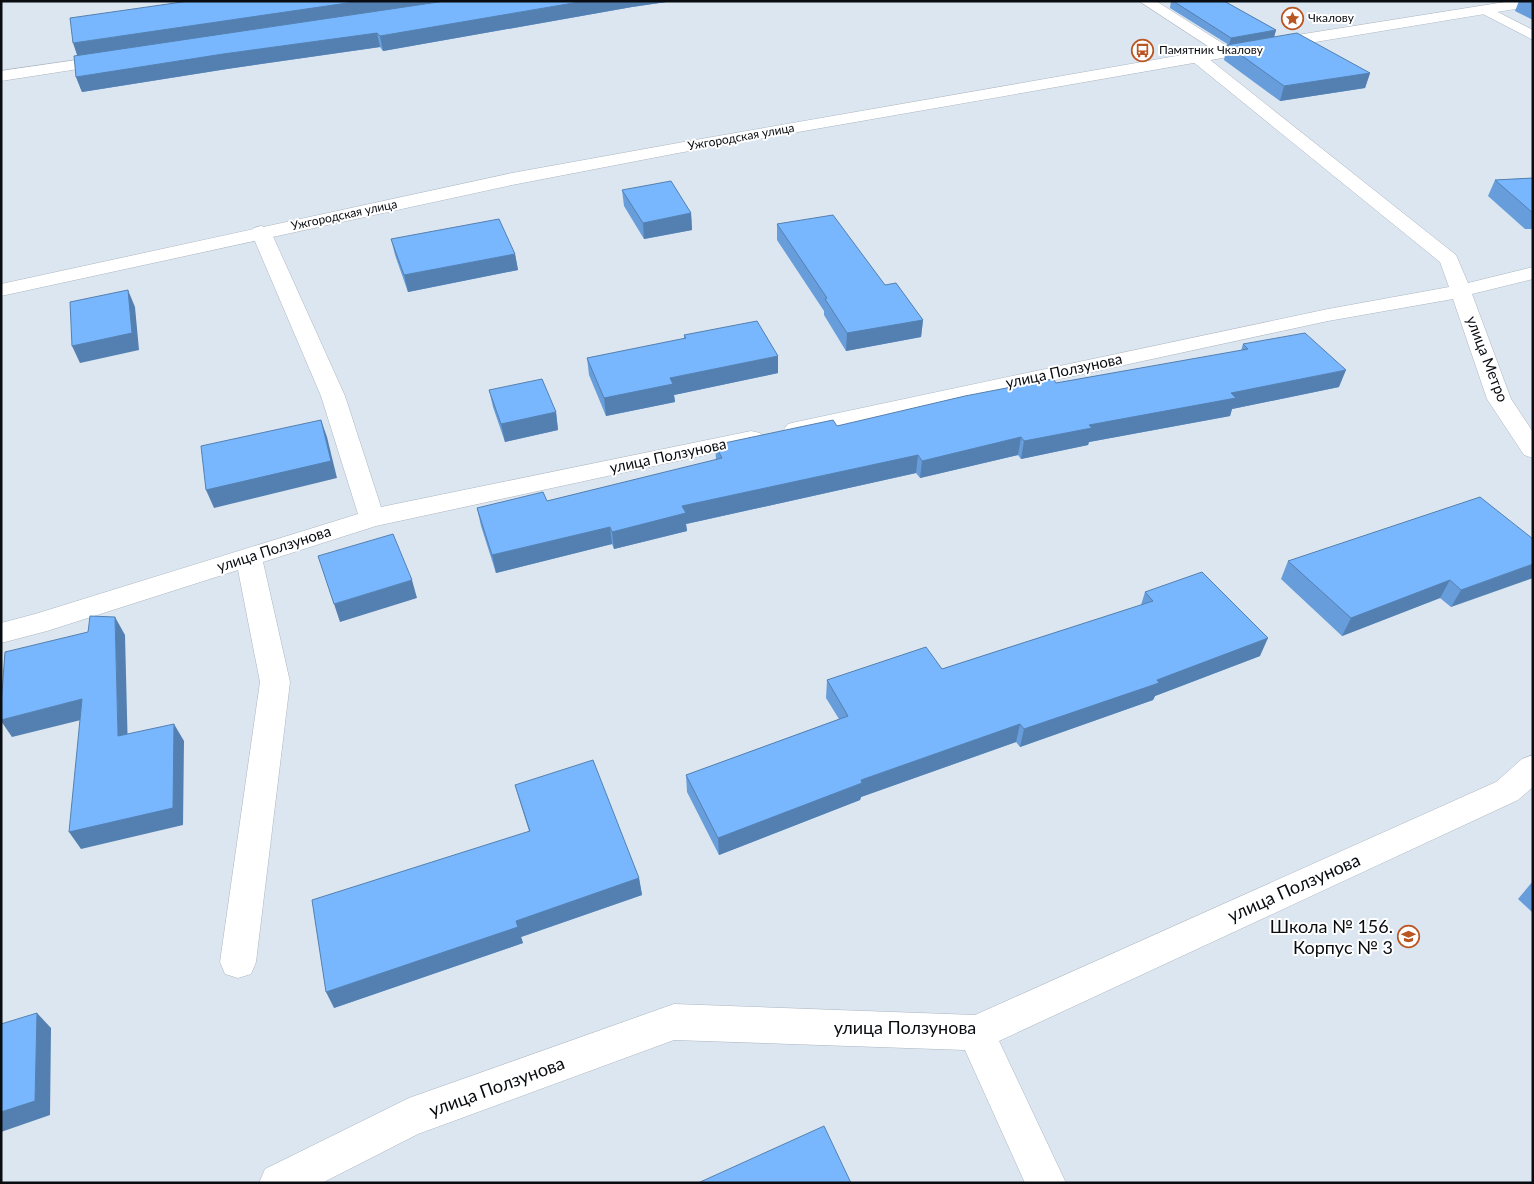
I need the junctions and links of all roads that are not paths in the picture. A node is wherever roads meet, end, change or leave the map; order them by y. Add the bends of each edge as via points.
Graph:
1 (1146, 1) edge
2 (1533, 2) edge
3 (1486, 10) junction
4 (1533, 36) edge
5 (1228, 53) junction
6 (129, 57) edge
7 (1198, 58) junction
8 (1, 76) edge
9 (261, 232) junction
10 (1533, 273) edge
11 (1, 290) edge
12 (1461, 291) junction
13 (1533, 450) edge
14 (372, 518) junction
15 (250, 557) junction
16 (1, 633) edge
17 (1533, 768) edge
18 (238, 962) dead end
19 (976, 1033) junction
20 (279, 1183) edge
21 (1046, 1183) edge

1 - 5 street
2 - 3 street, Ужгородская улица
3 - 4 street
3 - 5 street, Ужгородская улица
5 - 7 street, Ужгородская улица
6 - 8 street
7 - 9 street, Ужгородская улица via 512,179
7 - 12 street, улица Метро via 1449,259
9 - 11 street, Ужгородская улица
9 - 14 street via 333,396
10 - 12 street, улица Ползунова
12 - 13 street, улица Метро via 1500,399
12 - 14 street, улица Ползунова via 1328,314
14 - 15 street, улица Ползунова
15 - 16 street, улица Ползунова
15 - 18 street via 275,682
17 - 19 street, улица Ползунова via 1507,791
19 - 20 street, улица Ползунова via 674,1022 410,1118
19 - 21 street

